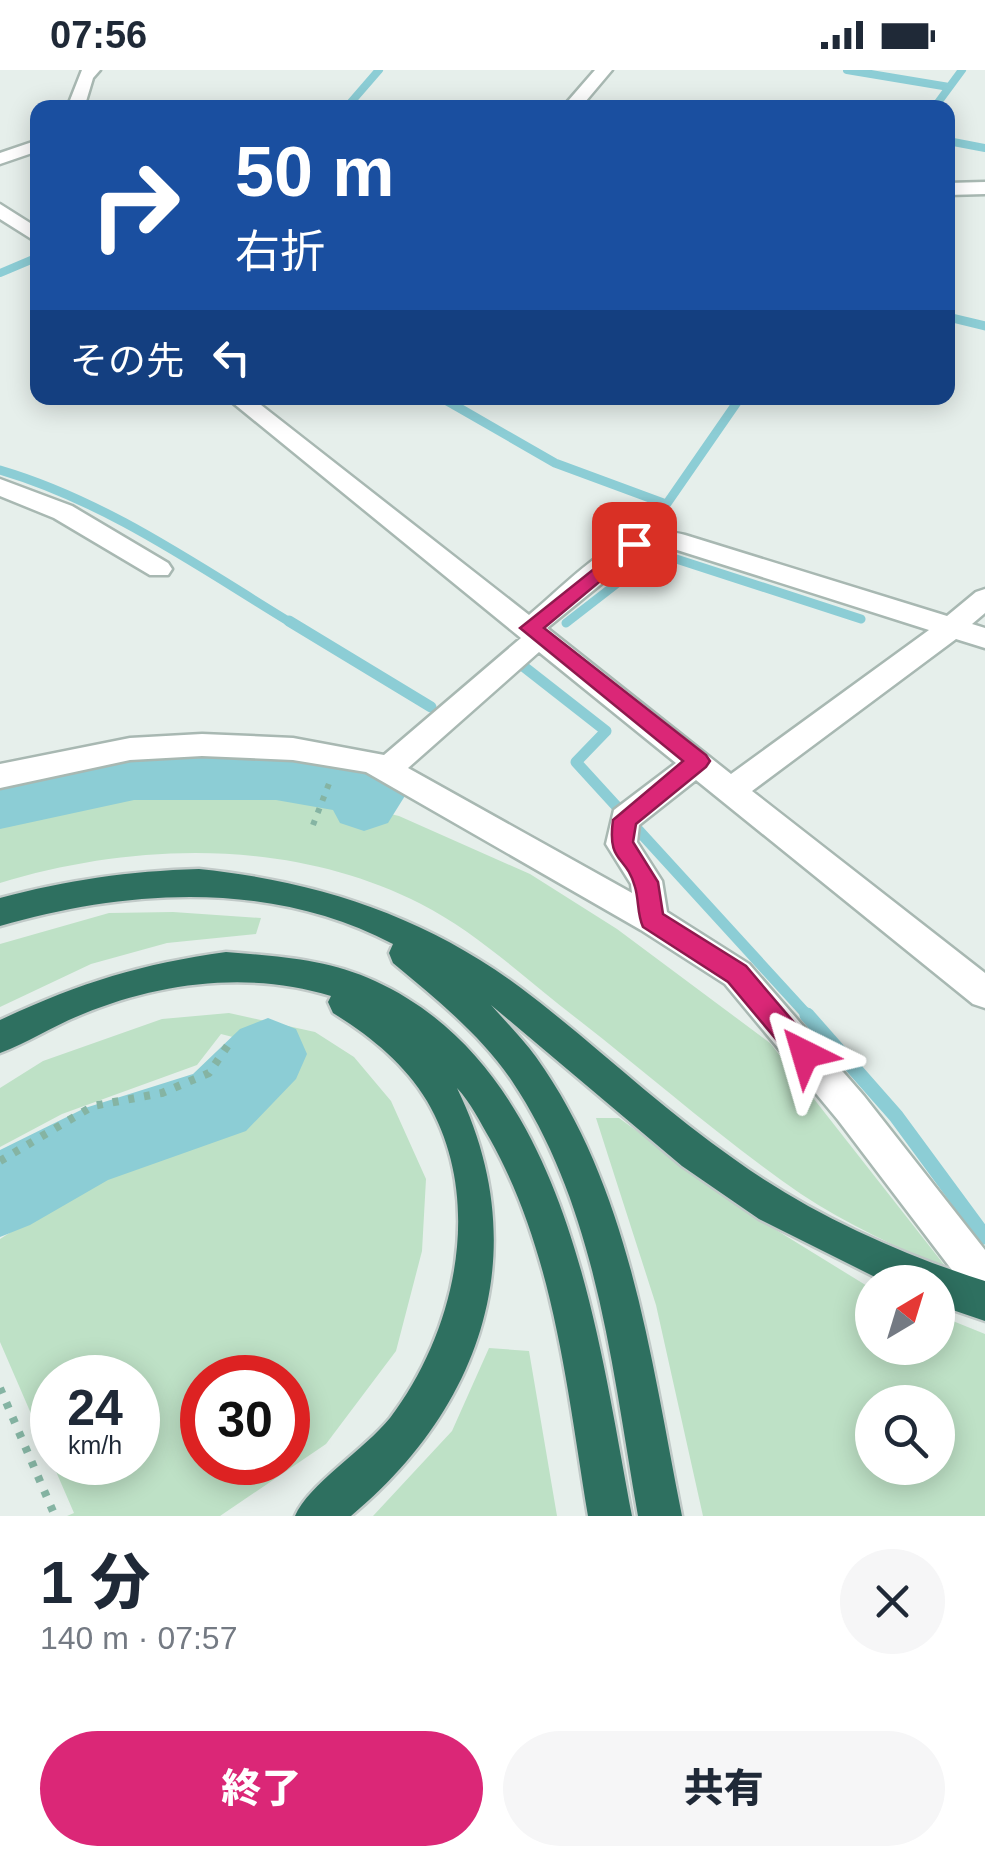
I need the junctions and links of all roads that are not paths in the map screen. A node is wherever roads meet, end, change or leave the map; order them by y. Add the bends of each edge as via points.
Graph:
1 (92, 70) edge
2 (604, 70) edge
3 (78, 100) edge
4 (577, 100) edge
5 (30, 147) edge
6 (0, 159) edge
7 (985, 188) edge
8 (955, 190) edge
9 (0, 210) edge
10 (30, 232) edge
11 (247, 405) edge
12 (0, 487) edge
13 (159, 569) dead end
14 (985, 598) edge
15 (950, 629) junction
16 (536, 632) junction
17 (985, 638) edge
18 (698, 761) junction
19 (386, 770) junction
20 (0, 776) edge
21 (734, 789) junction
22 (220, 883) junction
23 (0, 912) edge
24 (652, 920) junction
25 (197, 969) junction
26 (985, 993) edge
27 (0, 1037) edge
28 (887, 1265) edge
29 (985, 1281) edge
30 (955, 1291) edge
31 (985, 1301) edge
32 (317, 1516) edge
33 (610, 1516) edge
34 (660, 1516) edge

1 - 3 street
2 - 4 street
5 - 6 street
7 - 8 street
9 - 10 street
11 - 16 street
12 - 13 street via 63,512
14 - 15 street
15 - 16 street via 654,539 634,544
15 - 17 street
15 - 21 street
16 - 18 street
16 - 19 street
18 - 21 street
18 - 24 street via 630,816 622,844 646,882
19 - 20 street via 293,750 202,745 130,749
19 - 24 street
21 - 26 street
22 - 23 highway via 118,884
22 - 28 highway via 323,901 443,955 504,995 721,1172
22 - 34 highway via 311,908 396,947 465,999 526,1069 553,1110 594,1207
24 - 29 street via 737,974
25 - 27 highway via 117,986
25 - 32 highway via 296,982 376,1022 432,1079 468,1156 477,1243 456,1339 408,1430
25 - 33 highway via 275,967 348,984 388,1005 465,1070 523,1162 545,1220
30 - 31 highway

